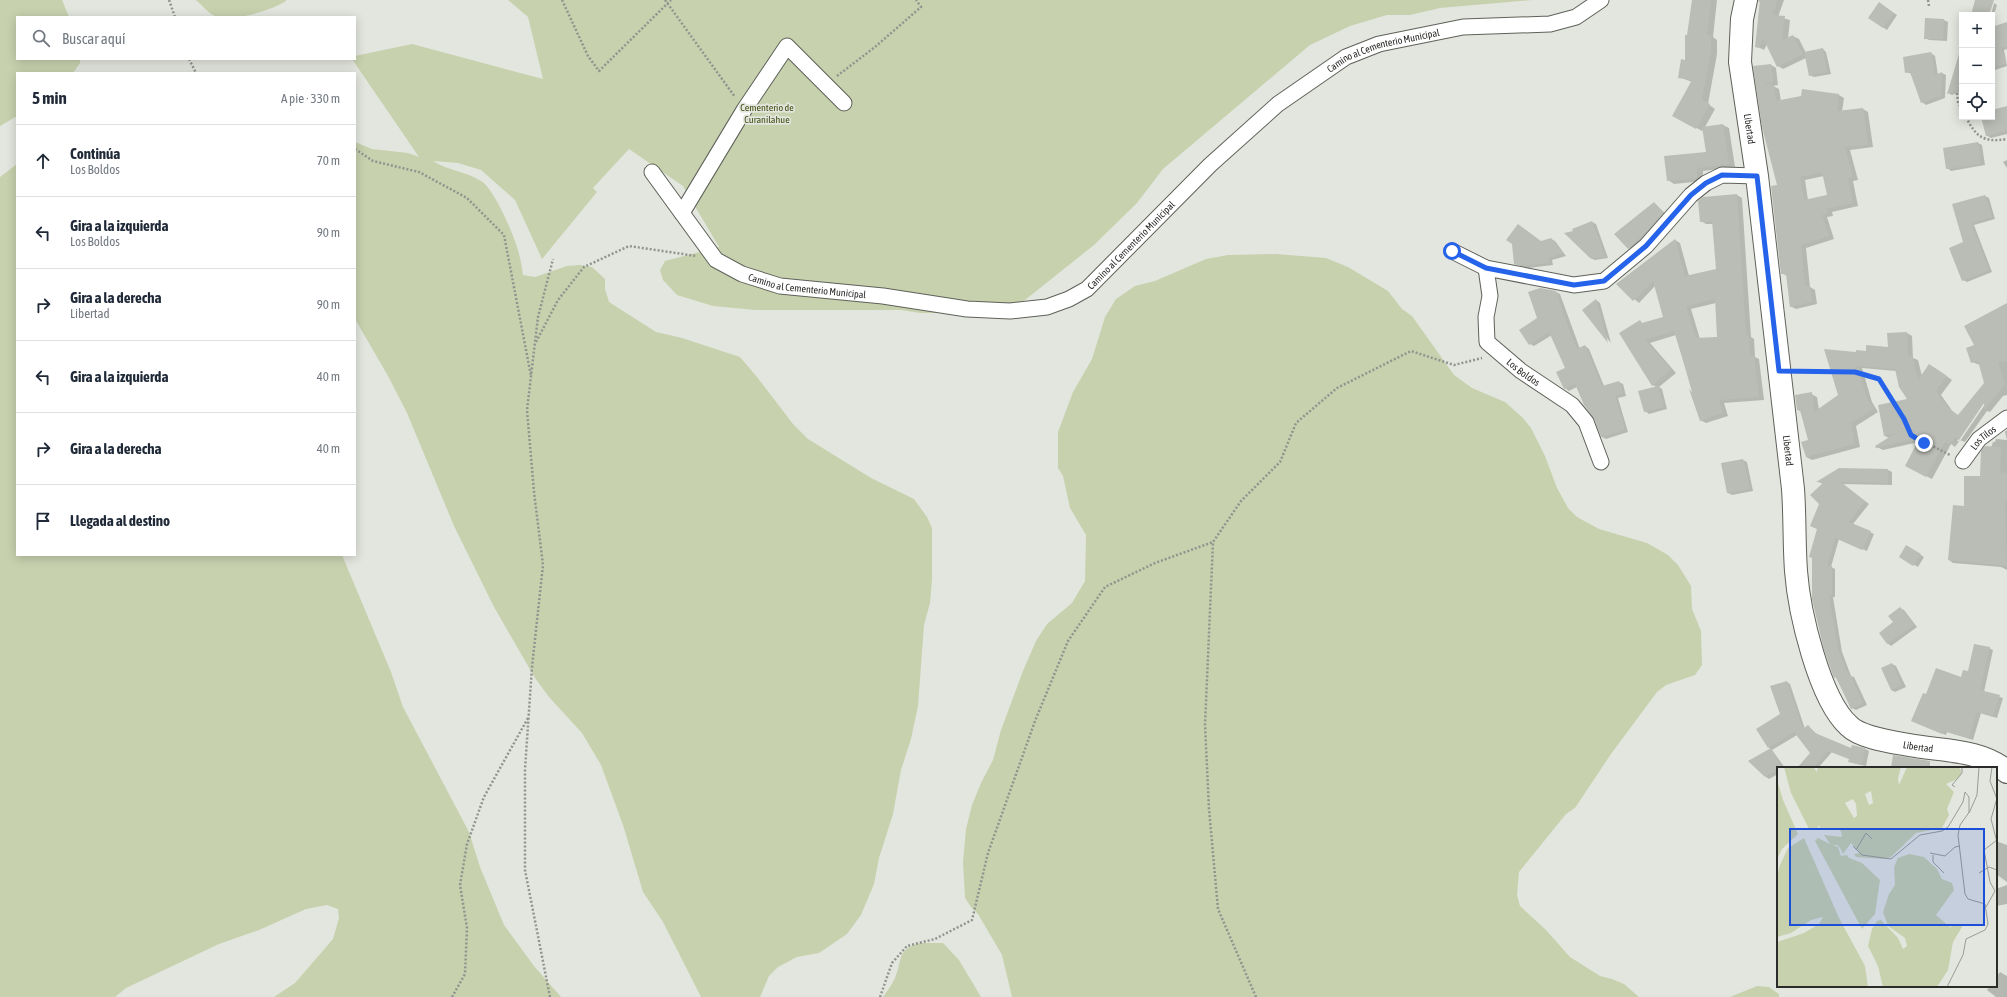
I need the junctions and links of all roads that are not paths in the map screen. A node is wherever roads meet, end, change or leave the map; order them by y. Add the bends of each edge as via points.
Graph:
1 (1600, 0) edge
2 (1746, 0) edge
3 (844, 103) dead end
4 (652, 172) dead end
5 (1757, 176) junction
6 (682, 213) junction
7 (1452, 251) dead end
8 (1486, 268) junction
9 (2007, 418) edge
10 (1964, 461) road end
11 (1601, 462) dead end
12 (2007, 772) edge

1 - 6 street, Camino al Cementerio Municipal via 1576,17 1550,24 1496,25 1447,30 1379,44 1346,57 1278,104 1210,165 1086,289 1047,307 1010,311 967,309 883,296 780,286 742,274 716,260
2 - 5 street, Libertad via 1742,19 1740,62
3 - 6 street via 787,46 744,110
4 - 6 street, Camino al Cementerio Municipal
5 - 8 street via 1722,175 1706,183 1691,195 1646,246 1604,281 1574,285
5 - 12 street, Libertad via 1793,489 1796,571 1804,623 1819,673 1834,708 1850,727 1870,737 1982,758
7 - 8 street
8 - 11 street, Los Boldos via 1490,296 1486,317 1487,342 1521,371 1572,405 1586,422
9 - 10 street, Los Tilos via 1980,439

